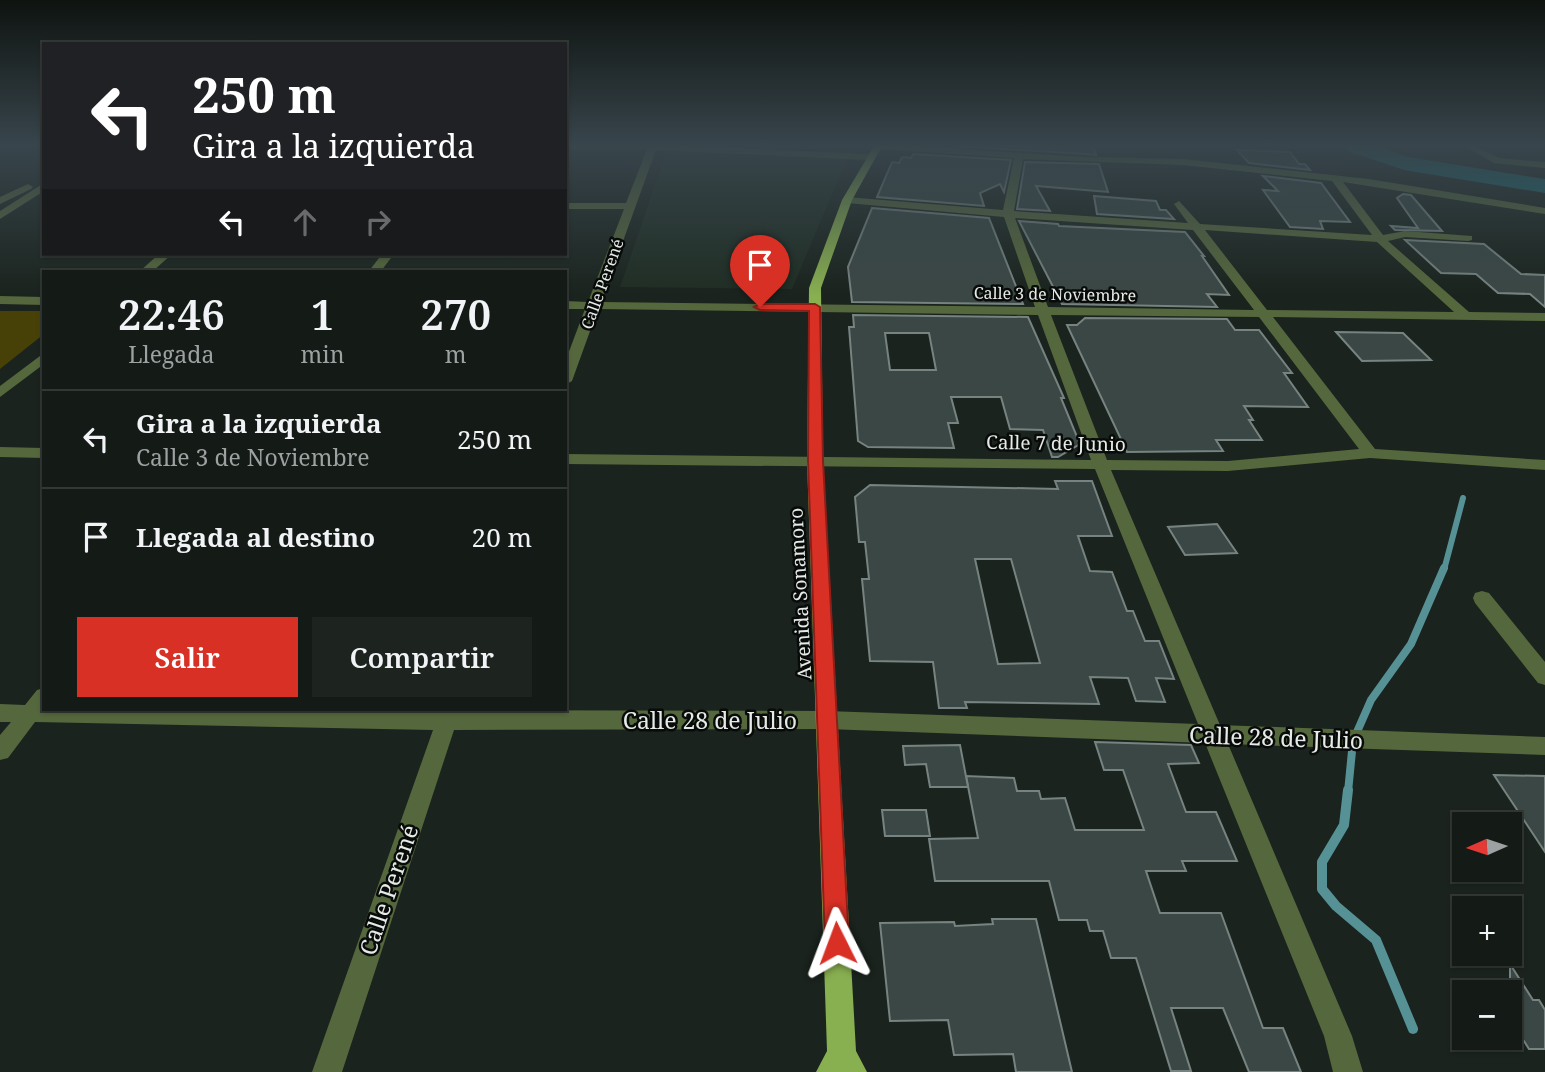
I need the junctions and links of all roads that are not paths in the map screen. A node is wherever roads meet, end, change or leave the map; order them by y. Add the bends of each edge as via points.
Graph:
1 (31, 196) edge
2 (634, 196) edge
3 (849, 196) edge
4 (1011, 196) edge
5 (1348, 196) edge
6 (1450, 196) edge
7 (847, 200) junction
8 (0, 203) edge
9 (20, 204) junction
10 (42, 204) edge
11 (1178, 204) dead end
12 (567, 206) edge
13 (630, 206) junction
14 (1545, 211) edge
15 (1008, 214) junction
16 (0, 216) edge
17 (1194, 226) junction
18 (1468, 238) dead end
19 (1380, 239) junction
20 (164, 256) edge
21 (386, 256) edge
22 (147, 270) edge
23 (376, 270) edge
24 (0, 300) edge
25 (42, 301) edge
26 (567, 305) edge
27 (594, 305) junction
28 (815, 307) junction
29 (1043, 311) junction
30 (1265, 315) junction
31 (1465, 316) junction
32 (1545, 317) edge
33 (42, 359) edge
34 (567, 377) edge
35 (0, 393) edge
36 (0, 452) edge
37 (42, 453) edge
38 (1370, 453) junction
39 (567, 458) edge
40 (815, 461) junction
41 (1101, 465) junction
42 (1545, 465) edge
43 (1482, 598) dead end
44 (1545, 677) edge
45 (37, 705) edge
46 (284, 711) edge
47 (0, 713) edge
48 (449, 715) edge
49 (827, 720) junction
50 (1213, 735) junction
51 (1545, 747) edge
52 (0, 751) edge
53 (842, 1066) edge
54 (327, 1072) edge
55 (1348, 1072) edge

1 - 9 street
2 - 13 street, Calle Perené
3 - 7 main road, Avenida Sonamoro
4 - 15 street
5 - 19 street
6 - 14 street
7 - 15 street
7 - 28 main road, Avenida Sonamoro via 815,288
8 - 9 street
9 - 10 street
9 - 16 street
11 - 17 street
12 - 13 street
13 - 27 street, Calle Perené
15 - 17 street
15 - 29 street
17 - 19 street
17 - 30 street
18 - 19 street via 1405,234
19 - 31 street
20 - 22 street
21 - 23 street
24 - 25 street
26 - 27 street, Calle 3 de Noviembre
27 - 28 street, Calle 3 de Noviembre
27 - 34 street, Calle Perené
28 - 29 street, Calle 3 de Noviembre
28 - 40 main road, Avenida Sonamoro
29 - 30 street, Calle 3 de Noviembre
29 - 41 street
30 - 31 street, Calle 3 de Noviembre
30 - 38 street
31 - 32 street, Calle 3 de Noviembre
33 - 35 street
36 - 37 street
38 - 41 street, Calle 7 de Junio via 1228,466
38 - 42 street, Calle 7 de Junio
39 - 40 street, Calle 7 de Junio
40 - 41 street, Calle 7 de Junio
40 - 49 main road, Avenida Sonamoro
41 - 50 street
43 - 44 street
45 - 47 street, Calle 28 de Julio
45 - 52 street
46 - 48 street, Calle 28 de Julio
48 - 49 street, Calle 28 de Julio
48 - 54 street, Calle Perené
49 - 50 street, Calle 28 de Julio
49 - 53 main road, Avenida Sonamoro
50 - 51 street, Calle 28 de Julio
50 - 55 street via 1338,1036

